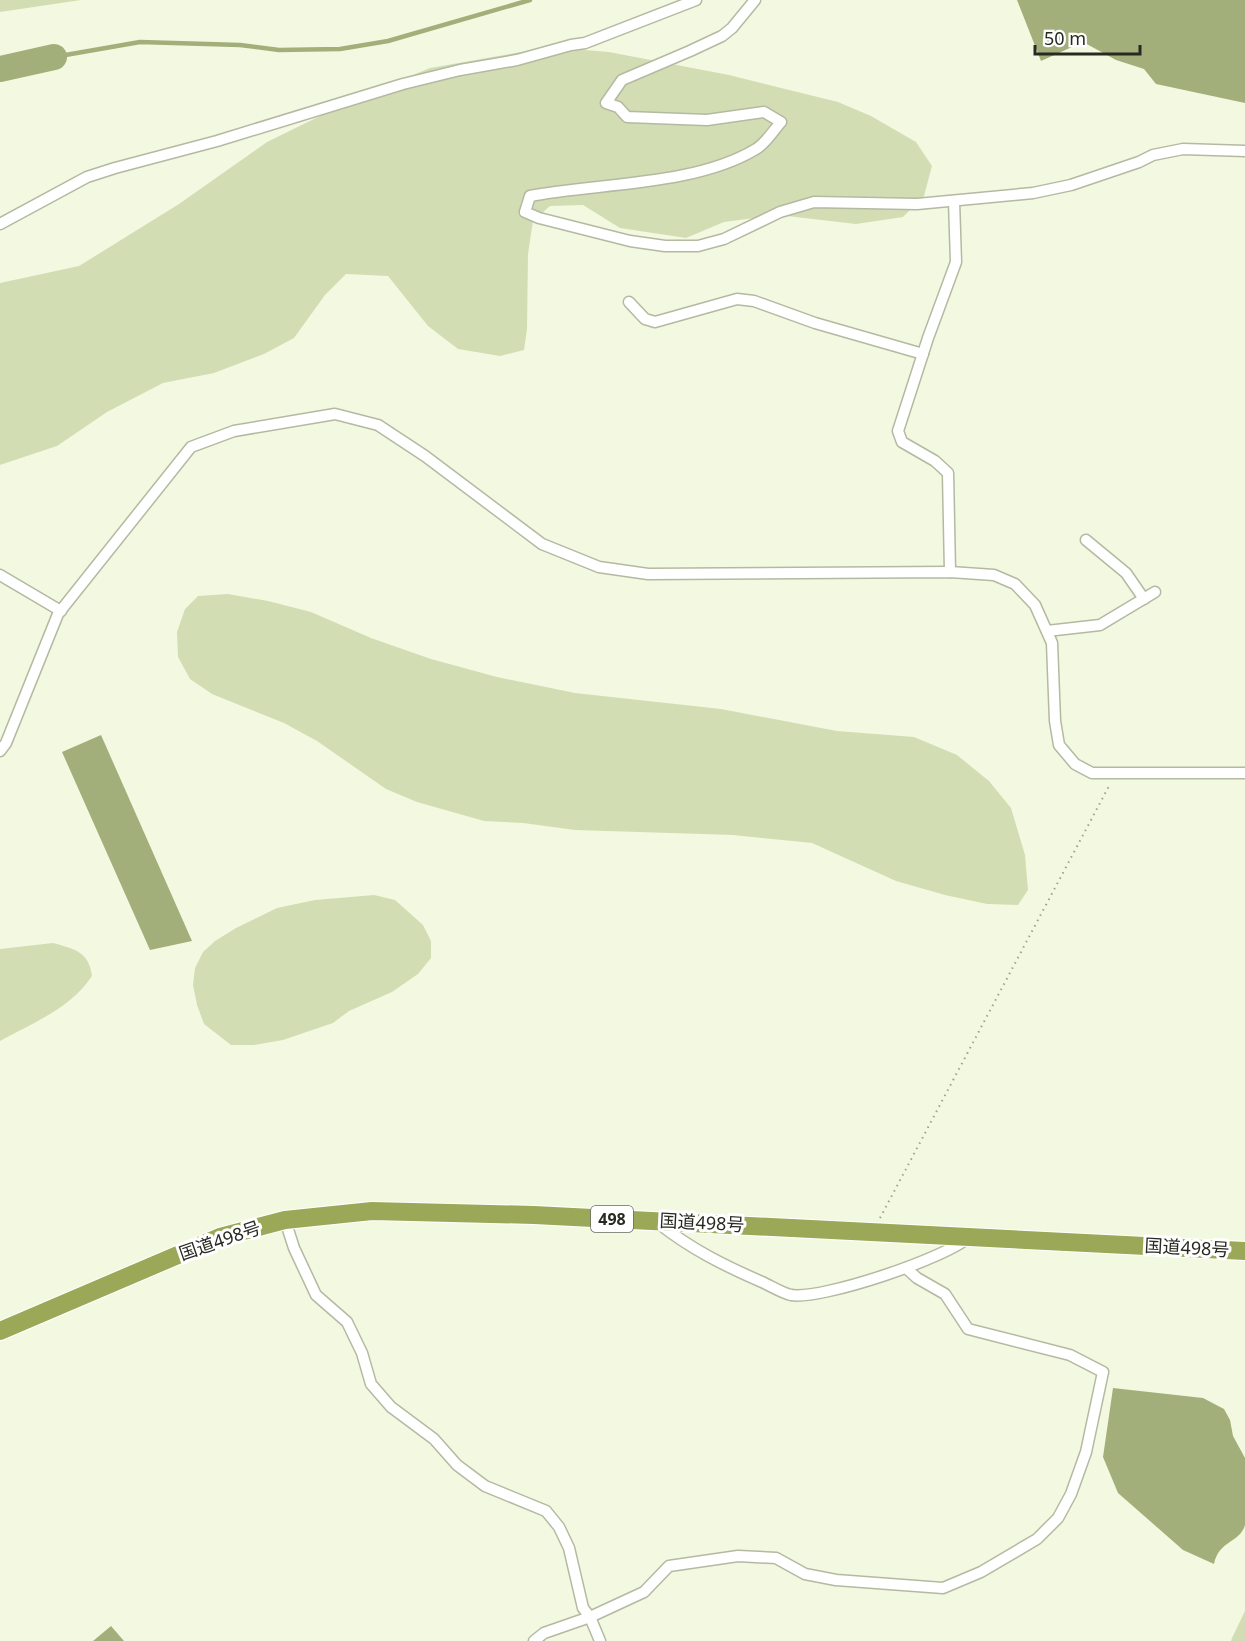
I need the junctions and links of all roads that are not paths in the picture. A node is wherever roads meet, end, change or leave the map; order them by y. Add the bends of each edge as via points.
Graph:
1 (696, 0) edge
2 (755, 0) edge
3 (1245, 151) edge
4 (954, 201) junction
5 (0, 224) edge
6 (628, 302) dead end
7 (923, 354) junction
8 (1086, 540) dead end
9 (951, 572) junction
10 (0, 575) edge
11 (1155, 592) dead end
12 (1144, 599) junction
13 (61, 611) junction
14 (1047, 631) junction
15 (0, 751) edge
16 (1245, 773) edge
17 (285, 1220) junction
18 (655, 1221) junction
19 (969, 1237) junction
20 (1245, 1251) edge
21 (906, 1268) junction
22 (0, 1331) edge
23 (590, 1617) junction
24 (534, 1641) edge
25 (600, 1641) edge

1 - 5 street via 585,44 403,84 87,177
2 - 4 street via 722,36 622,80 606,103 618,107 627,117 707,120 764,112 781,122 757,149 718,166 685,174 530,196 525,212 630,241 698,246 814,202
3 - 4 street via 1183,149 1152,155 1071,185
4 - 7 street via 956,262
6 - 7 street via 645,319 655,322 736,299 754,301
7 - 9 street via 898,431 903,442 948,473
8 - 12 street via 1126,573
9 - 13 street via 648,574 598,567 542,544 378,425 335,414 234,431 191,447
9 - 14 street via 994,575 1015,584 1035,605
10 - 13 street
11 - 12 street
12 - 14 street via 1100,625
13 - 15 street
14 - 16 street via 1052,643 1059,745 1075,764 1092,773
17 - 18 highway, 国道498号 / 498 via 372,1211
17 - 22 highway, 国道498号 / 498 via 220,1237
17 - 23 street via 316,1295 347,1322 371,1384 391,1407 434,1439 457,1466 485,1486 546,1511 569,1548 583,1608
18 - 19 highway, 国道498号 / 498
18 - 21 street via 686,1245 792,1295 830,1291
19 - 20 highway, 国道498号 / 498
19 - 21 street via 949,1251
21 - 23 street via 945,1294 968,1329 1070,1355 1103,1372 1086,1452 1058,1518 1028,1545 943,1588 836,1580 805,1574 776,1558 738,1556 669,1566 644,1592
23 - 24 street via 544,1633
23 - 25 street

